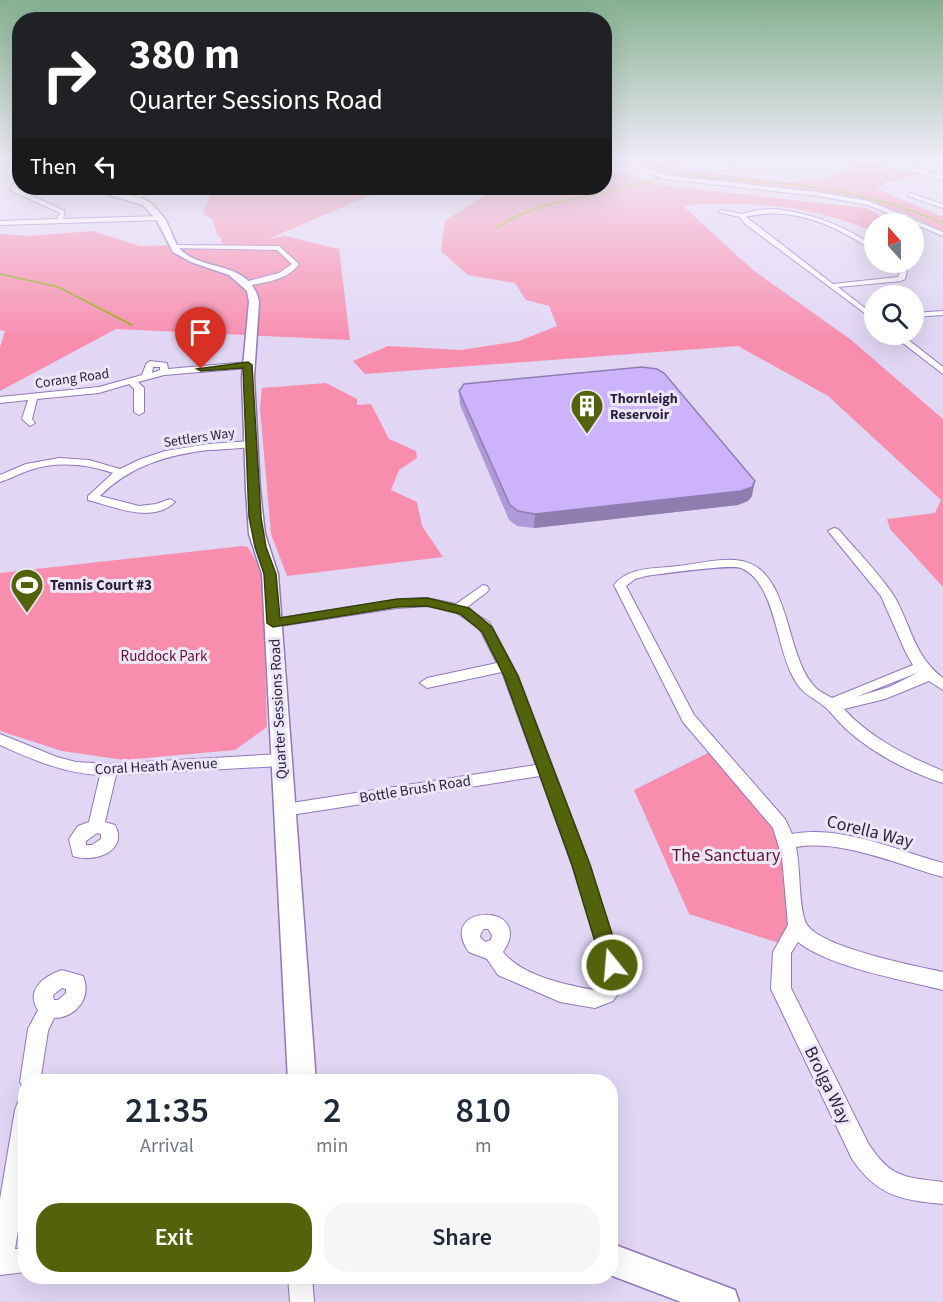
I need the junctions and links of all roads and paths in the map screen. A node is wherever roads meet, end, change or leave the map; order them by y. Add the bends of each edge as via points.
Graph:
1 (116, 220) edge
2 (161, 220) edge
3 (745, 220) edge
4 (818, 220) edge
5 (912, 220) edge
6 (59, 222) joint
7 (0, 223) edge
8 (942, 225) edge
9 (927, 226) junction
10 (943, 234) edge
11 (864, 242) edge
12 (173, 247) junction
13 (904, 273) edge
14 (248, 284) junction
15 (831, 286) junction
16 (864, 311) edge
17 (943, 313) edge
18 (924, 314) edge
19 (910, 345) edge
20 (248, 365) junction
21 (943, 371) edge
22 (131, 381) junction
23 (33, 397) junction
24 (0, 400) edge
25 (139, 412) dead end
26 (30, 423) dead end
27 (251, 444) junction
28 (119, 472) junction
29 (0, 479) edge
30 (165, 508) dead end
31 (834, 531) dead end
32 (483, 589) dead end
33 (458, 608) junction
34 (273, 623) junction
35 (506, 666) junction
36 (925, 671) junction
37 (427, 683) dead end
38 (943, 685) edge
39 (833, 703) junction
40 (0, 739) edge
41 (281, 760) junction
42 (545, 769) junction
43 (109, 770) junction
44 (943, 777) edge
45 (285, 810) junction
46 (96, 826) dead end
47 (788, 842) junction
48 (943, 870) edge
49 (797, 927) junction
50 (490, 950) dead end
51 (943, 981) edge
52 (49, 1009) dead end
53 (31, 1074) edge
54 (302, 1074) edge
55 (18, 1159) edge
56 (943, 1193) edge
57 (18, 1261) edge
58 (618, 1262) edge
59 (1, 1263) edge
60 (301, 1284) edge
61 (302, 1302) edge
62 (723, 1302) edge

1 - 6 street
2 - 12 main road
3 - 15 street
4 - 11 street via 846,230
5 - 9 street
6 - 7 street
8 - 9 street
9 - 10 street
12 - 14 main road
12 - 14 street via 279,248 296,264 286,273
13 - 15 street via 902,279
14 - 20 main road, Quarter Sessions Road via 254,298
15 - 16 street
17 - 18 street
19 - 21 street
20 - 22 street, Corang Road via 164,372
20 - 27 main road, Quarter Sessions Road
22 - 23 street, Corang Road via 99,390
22 - 25 street via 139,388
23 - 24 street, Corang Road
23 - 26 street via 27,419
27 - 28 street, Settlers Way via 178,451
27 - 34 main road, Quarter Sessions Road via 255,517 270,574
28 - 29 street via 100,464 67,460 34,465
28 - 30 street, Settlers Way via 92,498 126,508
31 - 36 street via 888,598 905,643
32 - 33 street
33 - 34 street via 416,602
33 - 35 street via 488,630
34 - 41 main road, Quarter Sessions Road
35 - 37 street
35 - 42 street
36 - 38 street
36 - 39 street via 849,705
39 - 44 street via 852,727 884,750
39 - 47 street via 812,691 797,670 788,654 776,604 758,574 749,567 728,564 643,574 620,585 688,718 769,810
40 - 43 street, Coral Heath Avenue via 53,762
41 - 43 street, Coral Heath Avenue
41 - 45 main road, Quarter Sessions Road
42 - 45 street, Bottle Brush Road
42 - 50 street via 581,865 615,983 606,995 595,999 560,993 505,969
43 - 46 street
45 - 54 main road, Quarter Sessions Road
47 - 48 street, Corella Way via 826,839
47 - 49 street
49 - 51 street via 807,938 829,949
49 - 56 street, Brolga Way via 782,952 781,989 860,1151 872,1172 885,1181
52 - 53 street via 38,1029
55 - 59 street
57 - 59 street
58 - 62 main road
60 - 61 street

